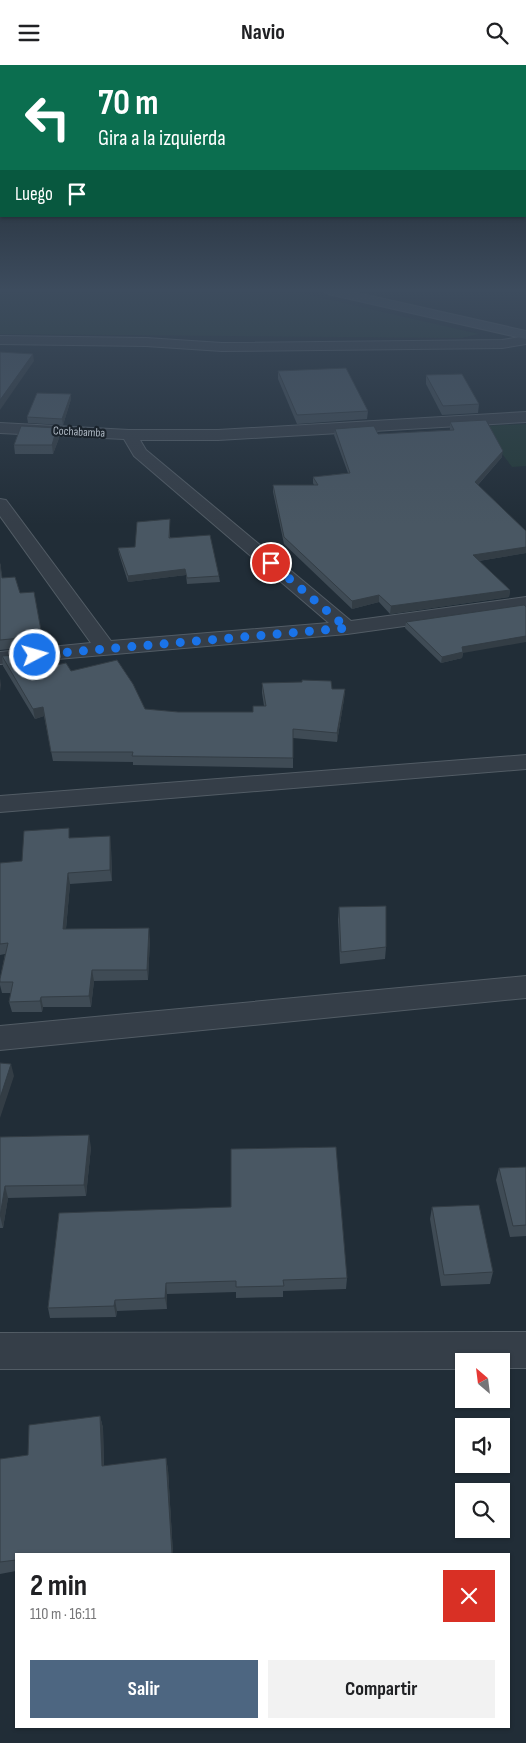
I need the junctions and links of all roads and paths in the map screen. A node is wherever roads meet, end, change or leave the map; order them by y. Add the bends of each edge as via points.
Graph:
1 (526, 417) edge
2 (0, 427) edge
3 (129, 435) junction
4 (0, 504) edge
5 (526, 603) edge
6 (347, 628) junction
7 (105, 648) junction
8 (0, 659) edge
9 (526, 762) edge
10 (0, 804) edge
11 (526, 987) edge
12 (0, 1038) edge
13 (526, 1350) edge
14 (0, 1351) edge

1 - 3 street, Cochabamba via 226,435
2 - 3 street, Cochabamba
3 - 6 street via 140,453
4 - 7 street
5 - 6 street
6 - 7 street
7 - 8 street
9 - 10 street
11 - 12 street
13 - 14 street

